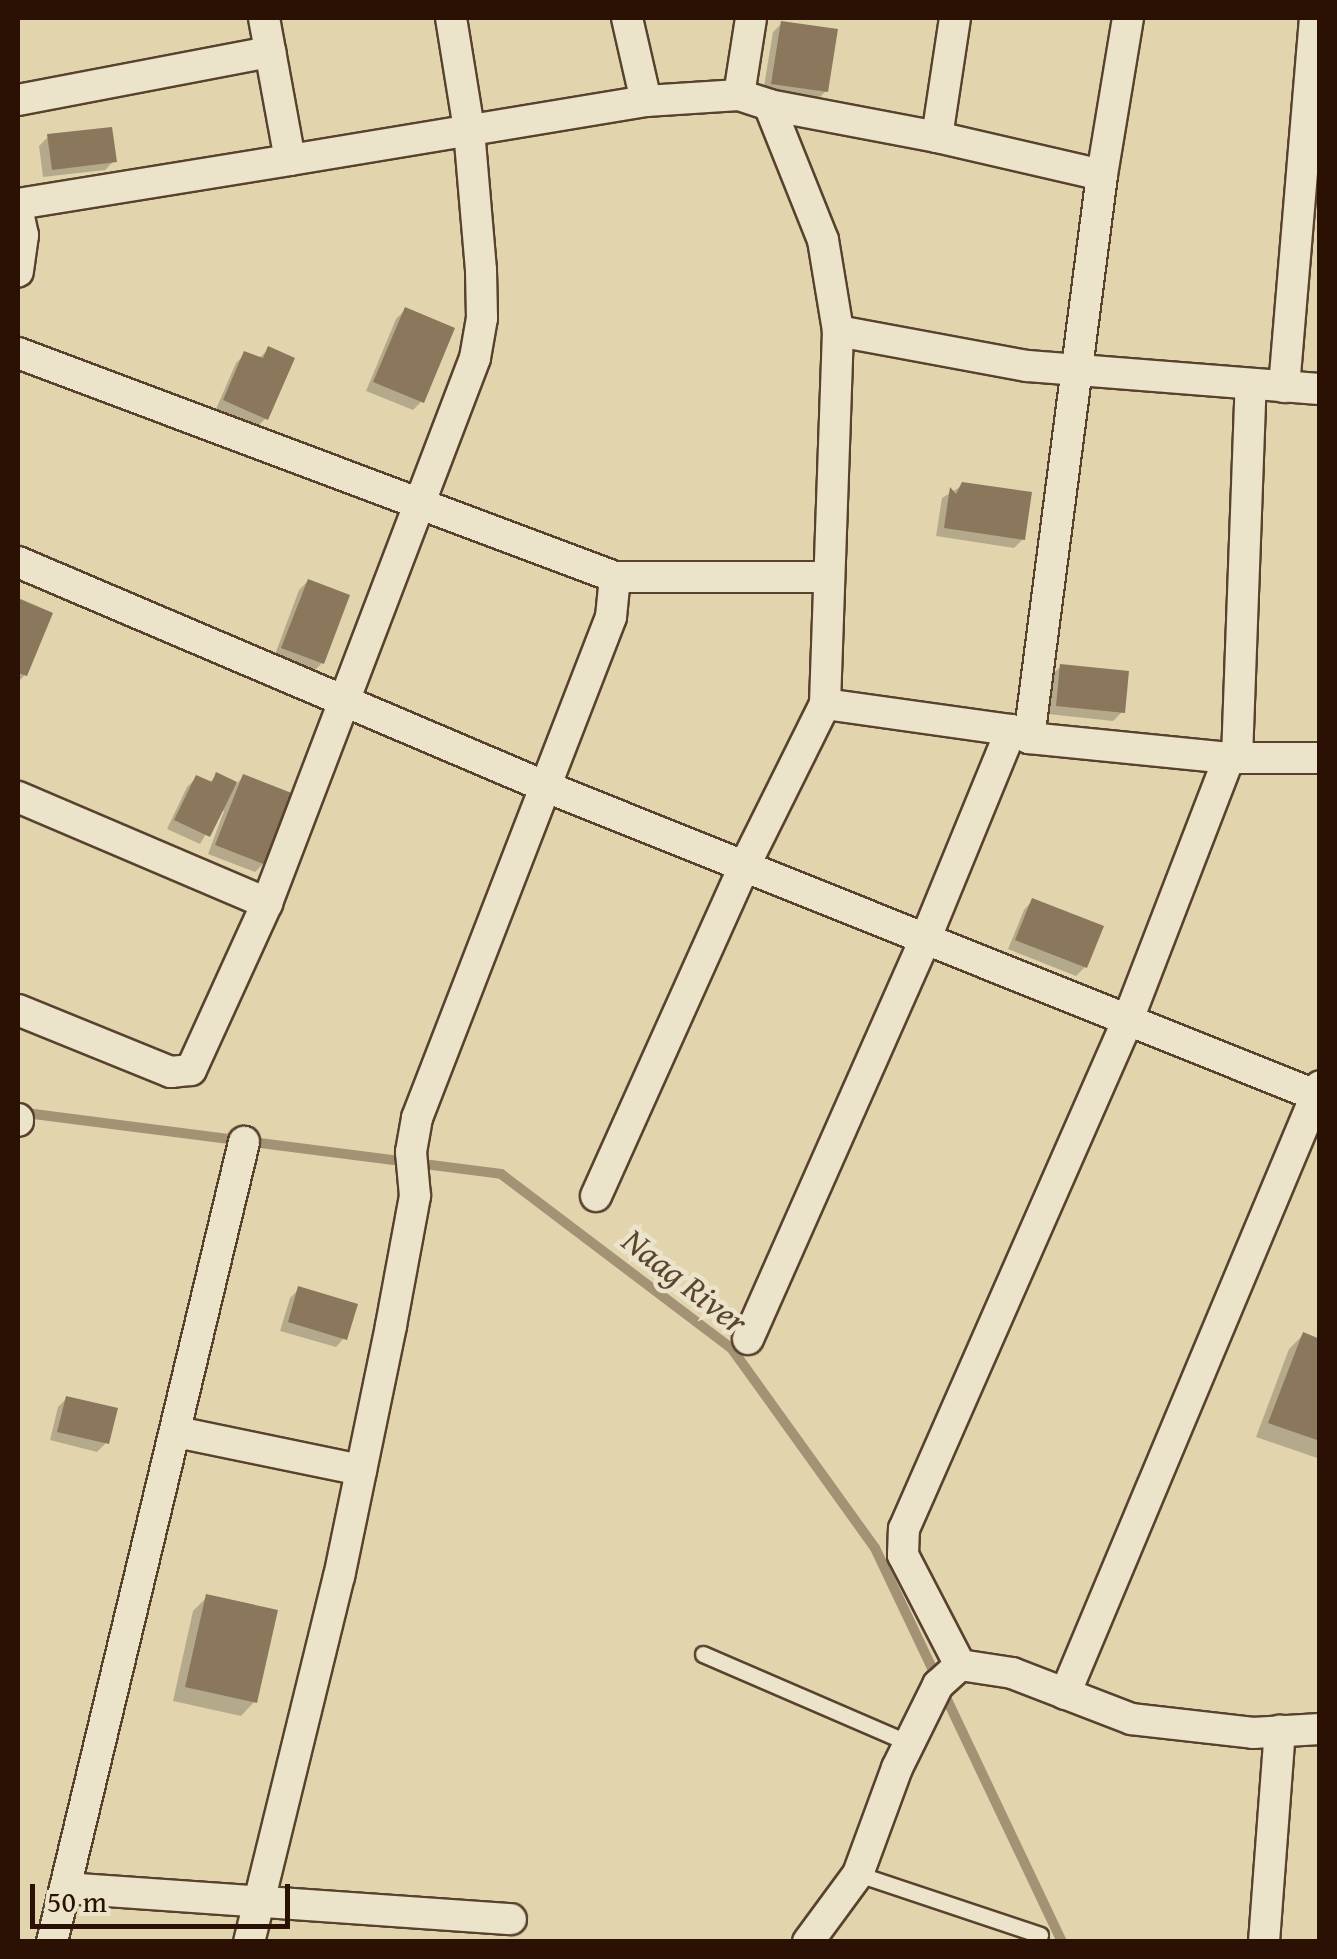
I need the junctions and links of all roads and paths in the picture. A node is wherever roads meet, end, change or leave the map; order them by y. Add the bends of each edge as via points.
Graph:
1 (264, 18) edge
2 (451, 18) edge
3 (627, 18) edge
4 (751, 18) edge
5 (955, 18) edge
6 (1128, 18) edge
7 (1316, 18) edge
8 (270, 52) junction
9 (740, 95) junction
10 (18, 100) edge
11 (646, 101) junction
12 (769, 105) junction
13 (469, 129) junction
14 (938, 137) junction
15 (290, 160) junction
16 (1102, 176) junction
17 (18, 204) edge
18 (18, 212) edge
19 (18, 272) edge
20 (838, 331) junction
21 (18, 353) edge
22 (1076, 370) junction
23 (1251, 386) junction
24 (1284, 387) junction
25 (1320, 389) edge
26 (421, 504) junction
27 (18, 562) edge
28 (830, 577) junction
29 (615, 578) junction
30 (342, 698) junction
31 (824, 704) junction
32 (1020, 734) junction
33 (1233, 758) junction
34 (1320, 758) edge
35 (544, 786) junction
36 (18, 797) edge
37 (744, 866) junction
38 (267, 903) junction
39 (925, 940) junction
40 (18, 1010) edge
41 (1127, 1022) junction
42 (1318, 1093) edge
43 (244, 1142) dead end
44 (596, 1196) dead end
45 (748, 1339) dead end
46 (178, 1432) junction
47 (361, 1470) junction
48 (703, 1654) dead end
49 (950, 1674) junction
50 (1065, 1694) junction
51 (1318, 1726) edge
52 (1280, 1731) junction
53 (909, 1743) junction
54 (858, 1874) junction
55 (65, 1888) junction
56 (259, 1904) junction
57 (511, 1919) dead end
58 (1040, 1935) dead end
59 (52, 1942) edge
60 (249, 1942) edge
61 (808, 1942) edge
62 (1264, 1942) edge

1 - 8 street
2 - 13 street
3 - 11 street
4 - 9 street
5 - 14 street
6 - 16 street
7 - 24 street
8 - 10 street
8 - 15 street
9 - 11 street
9 - 12 street
11 - 13 street
12 - 14 street
12 - 20 street via 823,240
13 - 15 street
13 - 26 street via 482,318 475,358
14 - 16 street
15 - 17 street
16 - 22 street
18 - 19 street
20 - 22 street
20 - 28 street
21 - 26 street
22 - 23 street
22 - 32 street
23 - 24 street
23 - 33 street
24 - 25 street
26 - 29 street
26 - 30 street
27 - 30 street
28 - 29 street
28 - 31 street
29 - 35 street via 612,617
30 - 35 street
30 - 38 street
31 - 32 street
31 - 37 street
32 - 33 street
32 - 39 street
33 - 34 street
33 - 41 street
35 - 37 street
35 - 47 street via 417,1118 411,1152 415,1196
36 - 38 street
37 - 39 street
37 - 44 street
38 - 40 street via 191,1070 172,1072
39 - 41 street
39 - 45 street
41 - 42 street
41 - 49 street via 901,1541
42 - 50 street
43 - 46 street
46 - 47 street
46 - 55 street
47 - 56 street
48 - 53 lane
49 - 50 street via 1012,1673
49 - 53 street
50 - 52 street via 1131,1719
51 - 52 street
52 - 62 street
53 - 54 street
54 - 58 lane
54 - 61 street
55 - 56 street
55 - 59 street
56 - 57 street
56 - 60 street

